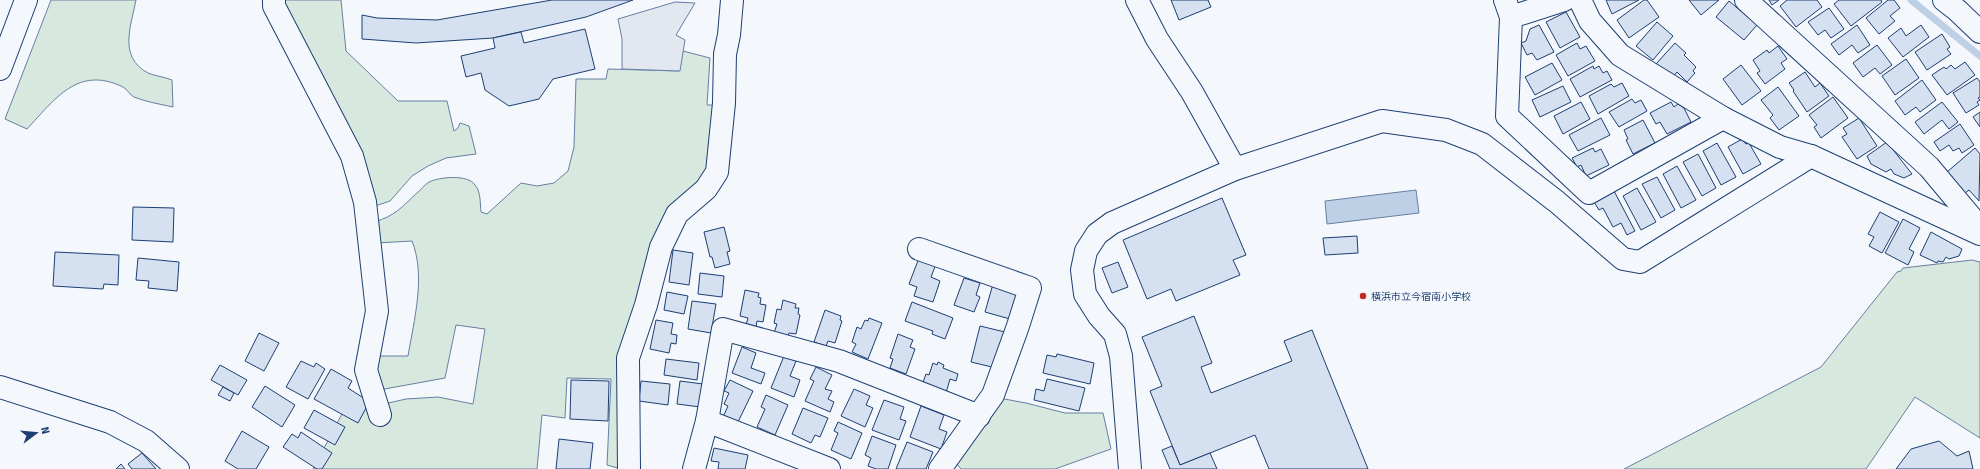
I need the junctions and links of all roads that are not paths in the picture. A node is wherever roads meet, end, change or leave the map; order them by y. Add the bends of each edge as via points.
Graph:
1 (26, 0) edge
2 (274, 0) edge
3 (732, 0) edge
4 (1137, 0) edge
5 (1564, 0) edge
6 (1580, 0) edge
7 (1746, 0) edge
8 (1944, 0) edge
9 (1508, 9) edge
10 (1980, 32) edge
11 (0, 69) edge
12 (1723, 118) junction
13 (1811, 156) junction
14 (1235, 170) junction
15 (1980, 228) edge
16 (1980, 234) edge
17 (920, 250) dead end
18 (0, 387) edge
19 (380, 416) dead end
20 (979, 416) junction
21 (707, 421) junction
22 (178, 469) edge
23 (629, 469) edge
24 (694, 469) edge
25 (829, 469) edge
26 (940, 469) edge
27 (1130, 469) edge

1 - 11 main road
2 - 19 main road via 274,6 352,156 365,202 377,311 366,370
3 - 23 main road via 725,54 724,103 717,172 706,189 677,214 661,247 646,306 628,358
4 - 14 main road via 1157,40 1192,92
5 - 9 main road
6 - 12 main road via 1590,22 1620,55
7 - 15 main road via 1929,167
8 - 10 main road
9 - 12 main road via 1507,116 1589,193
12 - 13 main road via 1780,147
13 - 14 main road via 1640,262 1623,259 1557,202 1482,144 1446,130 1382,121
13 - 16 main road
14 - 27 main road via 1112,223 1097,234 1086,251 1082,270 1092,322 1114,334 1121,356
17 - 20 main road via 1030,288 1026,328
18 - 22 main road via 110,422 146,441
20 - 21 main road via 839,361 724,329
20 - 26 main road
21 - 24 main road
21 - 25 main road

